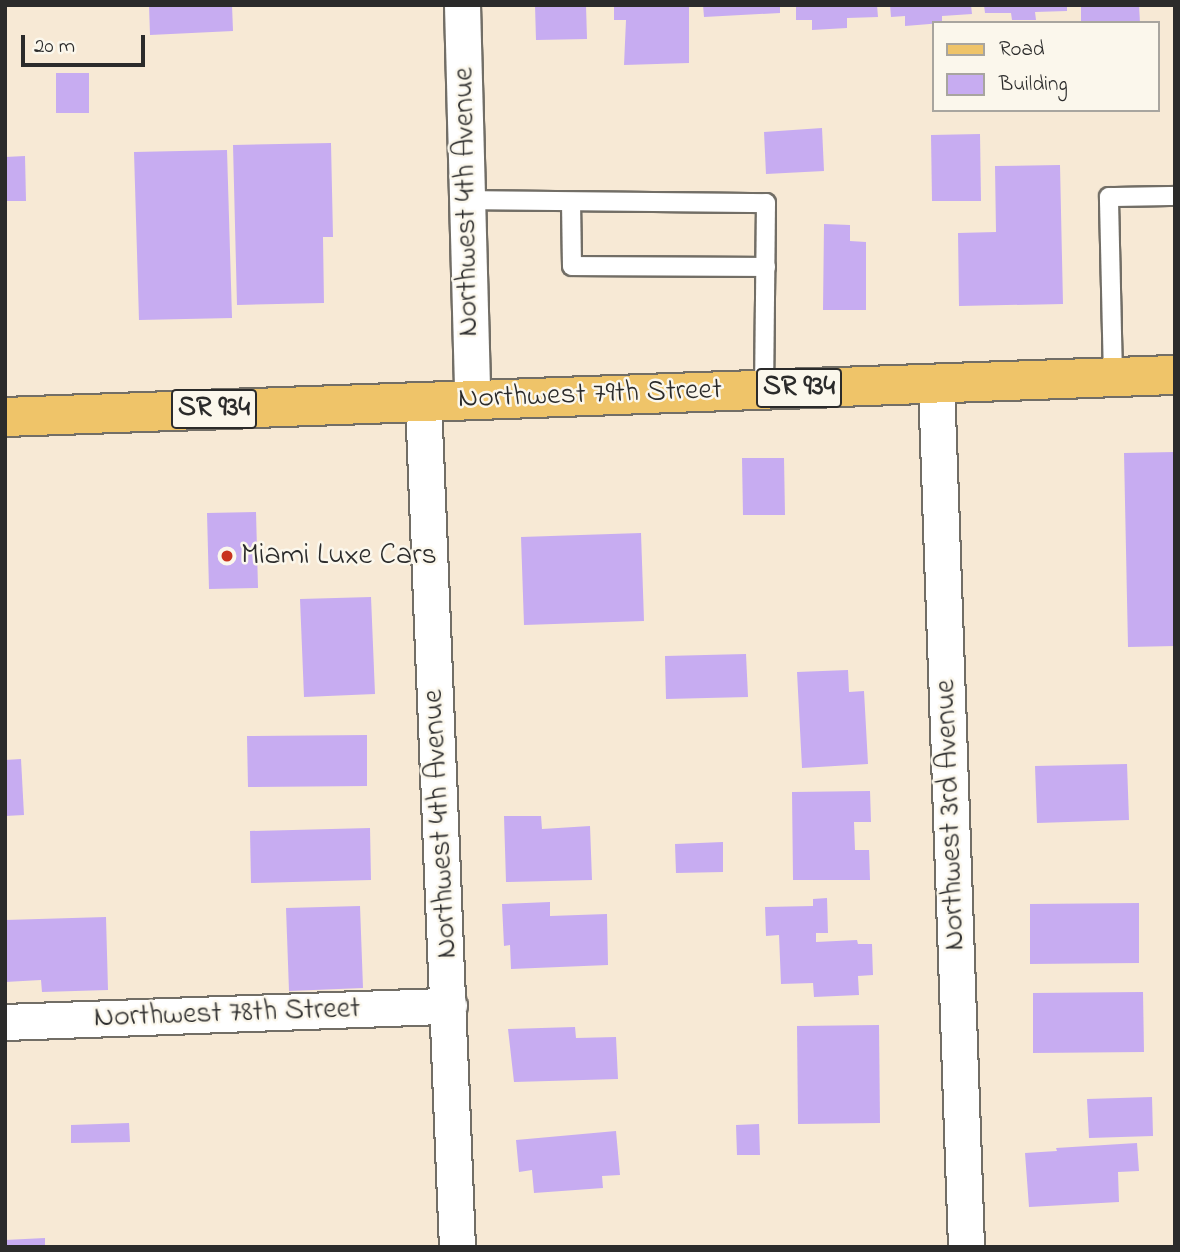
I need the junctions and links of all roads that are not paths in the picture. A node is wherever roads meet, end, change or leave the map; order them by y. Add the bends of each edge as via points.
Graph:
1 (462, 5) edge
2 (1175, 196) edge
3 (467, 200) junction
4 (571, 202) junction
5 (766, 267) junction
6 (1175, 375) edge
7 (1113, 377) junction
8 (936, 383) junction
9 (764, 390) junction
10 (472, 399) junction
11 (423, 401) junction
12 (5, 416) edge
13 (449, 1006) junction
14 (5, 1022) edge
15 (457, 1247) edge
16 (965, 1247) edge

1 - 3 street, Northwest 4th Avenue
2 - 7 lane via 1109,197
3 - 4 lane
3 - 10 street, Northwest 4th Avenue
4 - 5 lane via 572,266
4 - 5 lane via 766,203
5 - 9 lane
6 - 7 main road, Northwest 79th Street / SR 934
7 - 8 main road, Northwest 79th Street / SR 934
8 - 9 main road, Northwest 79th Street / SR 934
8 - 16 street, Northwest 3rd Avenue
9 - 10 main road, Northwest 79th Street / SR 934
10 - 11 main road, Northwest 79th Street / SR 934
11 - 12 main road, Northwest 79th Street / SR 934
11 - 13 street, Northwest 4th Avenue
13 - 14 street, Northwest 78th Street
13 - 15 street, Northwest 4th Avenue

